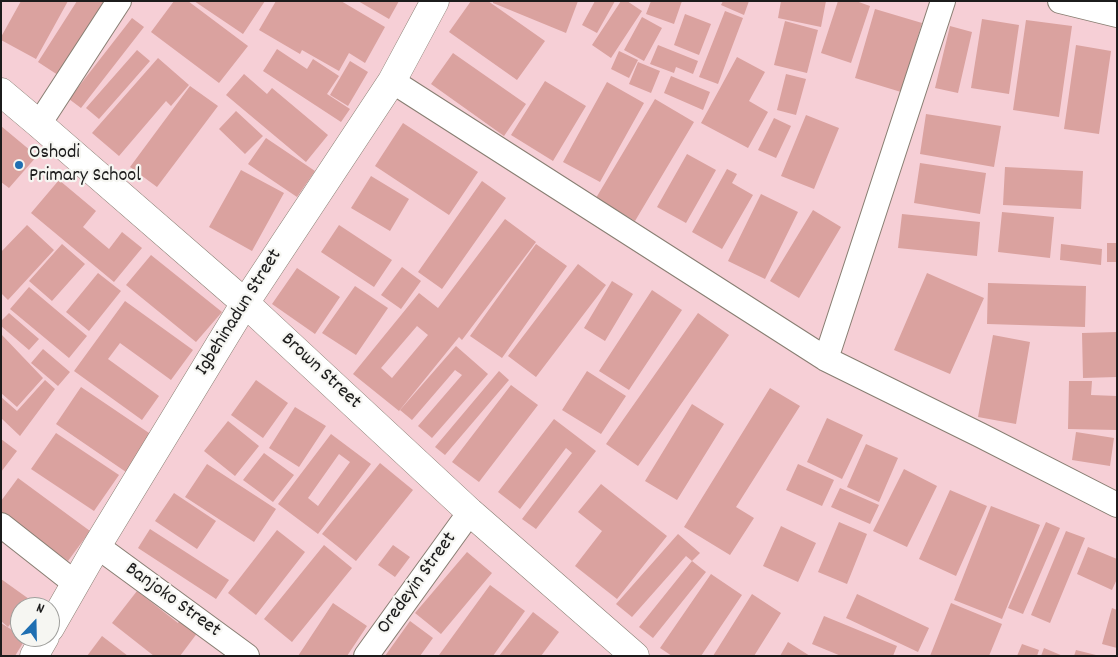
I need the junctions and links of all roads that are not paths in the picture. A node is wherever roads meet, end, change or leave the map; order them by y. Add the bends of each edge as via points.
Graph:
1 (119, 1) edge
2 (435, 1) edge
3 (943, 1) edge
4 (1060, 1) edge
5 (1117, 15) edge
6 (392, 81) junction
7 (1, 92) edge
8 (39, 124) junction
9 (245, 302) junction
10 (826, 359) junction
11 (1117, 505) edge
12 (470, 512) junction
13 (1, 525) edge
14 (97, 546) junction
15 (76, 584) junction
16 (60, 611) edge
17 (247, 656) edge
18 (366, 656) edge
19 (635, 656) edge

1 - 8 street
2 - 6 street, Igbehinadun Street
3 - 10 street
4 - 5 street
6 - 9 street, Igbehinadun Street
6 - 10 street
7 - 8 street, Brown Street
8 - 9 street, Brown Street
9 - 12 street, Brown Street
9 - 14 street, Igbehinadun Street
10 - 11 street
12 - 18 street, Oredeyin Street
12 - 19 street, Brown Street
13 - 15 street
14 - 15 street, Igbehinadun Street
14 - 17 street, Banjoko Street
15 - 16 street, Igbehinadun Street

